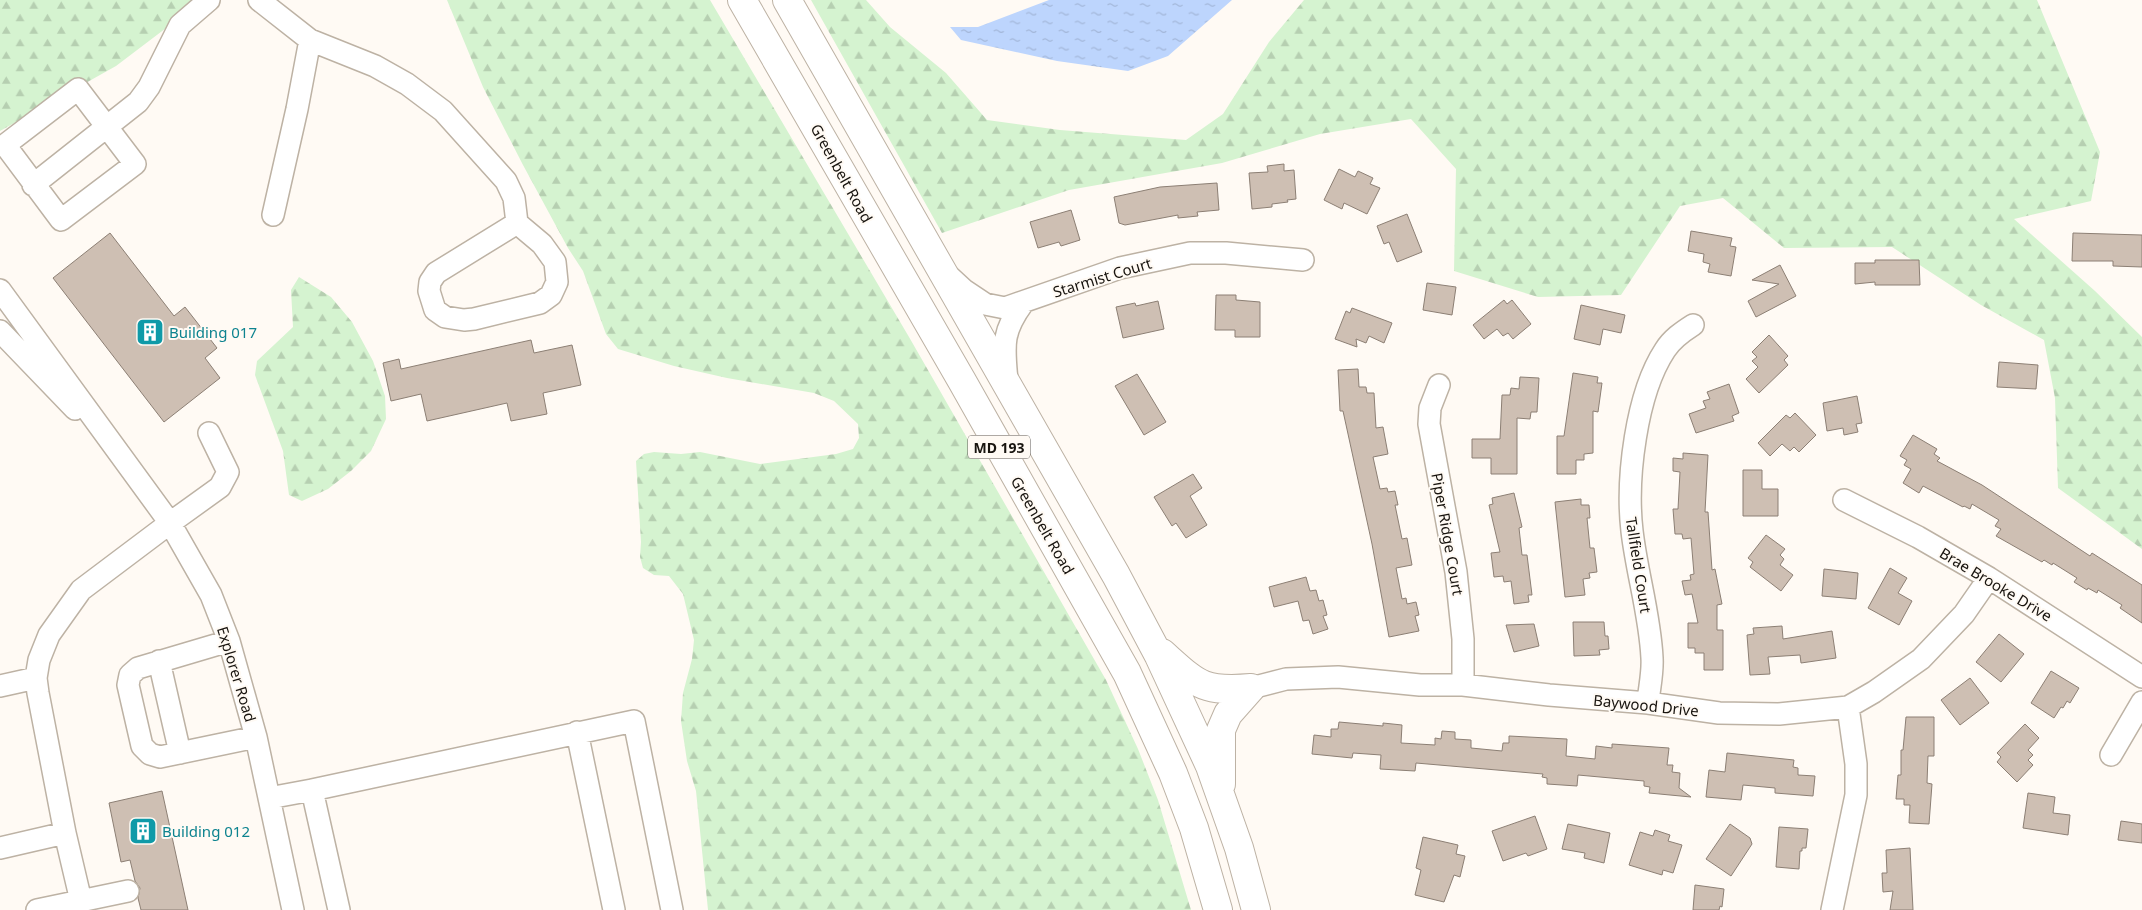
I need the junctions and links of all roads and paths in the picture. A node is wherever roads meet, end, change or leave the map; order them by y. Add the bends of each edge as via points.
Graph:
1 (209, 0) edge
2 (259, 0) edge
3 (742, 0) edge
4 (786, 0) edge
5 (310, 40) junction
6 (108, 126) junction
7 (33, 185) junction
8 (273, 215) dead end
9 (518, 223) junction
10 (1303, 260) dead end
11 (940, 268) junction
12 (0, 290) edge
13 (1022, 303) junction
14 (1692, 325) dead end
15 (0, 331) edge
16 (1007, 384) junction
17 (1439, 385) dead end
18 (1026, 418) junction
19 (209, 433) dead end
20 (994, 438) junction
21 (125, 462) junction
22 (1844, 500) dead end
23 (170, 523) junction
24 (1989, 578) junction
25 (229, 640) junction
26 (1154, 646) junction
27 (159, 661) junction
28 (2142, 677) edge
29 (36, 678) junction
30 (1463, 685) junction
31 (0, 686) edge
32 (1251, 688) junction
33 (2142, 702) edge
34 (1648, 703) junction
35 (1848, 708) junction
36 (577, 732) junction
37 (256, 737) junction
38 (180, 753) junction
39 (2111, 755) dead end
40 (312, 790) junction
41 (269, 798) junction
42 (1221, 798) junction
43 (65, 833) junction
44 (0, 848) edge
45 (128, 891) dead end
46 (81, 901) junction
47 (38, 910) edge
48 (293, 910) edge
49 (339, 910) edge
50 (614, 910) edge
51 (672, 910) edge
52 (1218, 910) edge
53 (1256, 910) edge
54 (1832, 910) edge

1 - 6 street via 180,25 138,102
2 - 5 street
3 - 20 main road, Greenbelt Road / MD 193
4 - 11 main road, MD 193
5 - 8 street via 298,109
5 - 9 street via 375,66 443,110 506,181 514,198
6 - 7 street
6 - 7 street via 135,164 61,220
6 - 7 street via 78,89 5,145
9 - 9 street via 436,273 429,291 435,310 445,317 474,319 530,307 551,295 557,282 555,262 542,244
10 - 13 street, Starmist Court via 1226,252 1190,253 1120,268
11 - 13 street, Starmist Court via 985,304 1005,308
11 - 16 main road, MD 193
12 - 21 street, Explorer Road
13 - 16 street via 1011,320 1004,343
14 - 34 street, Tallfield Court via 1671,342 1660,358 1645,398 1634,449 1632,530 1652,661
15 - 21 street, Explorer Road
16 - 18 main road, MD 193
17 - 30 street, Piper Ridge Court via 1430,408 1430,424 1456,572 1464,639
18 - 20 main road
18 - 26 main road, MD 193
19 - 23 street via 228,472 220,487
20 - 52 main road, Greenbelt Road / MD 193 via 1127,673 1156,732 1194,828
21 - 23 street, Explorer Road
22 - 24 street, Brae Brooke Drive
23 - 25 street, Explorer Road via 211,595
23 - 29 street via 81,590 49,635
24 - 28 street, Brae Brooke Drive
24 - 35 street, Baywood Drive via 1964,614 1921,659
25 - 27 street
25 - 37 street, Explorer Road
26 - 32 main road via 1203,686 1223,690
26 - 42 main road, MD 193 via 1210,766
27 - 38 street
27 - 38 street via 138,668 130,675 128,685 142,746 150,754 160,757
29 - 31 street
29 - 43 street
30 - 32 street, Baywood Drive via 1311,678 1286,679
30 - 34 street, Baywood Drive via 1549,696
32 - 42 main road via 1228,714 1221,730
33 - 39 street
34 - 35 street, Baywood Drive via 1748,714
35 - 54 street via 1856,764 1856,795
36 - 40 street
36 - 50 street
36 - 51 street via 634,721
37 - 38 street
37 - 41 street, Explorer Road
40 - 41 street
40 - 49 street
41 - 48 street, Explorer Road
42 - 53 main road, MD 193
43 - 44 street
43 - 46 street
45 - 46 street
46 - 47 street

